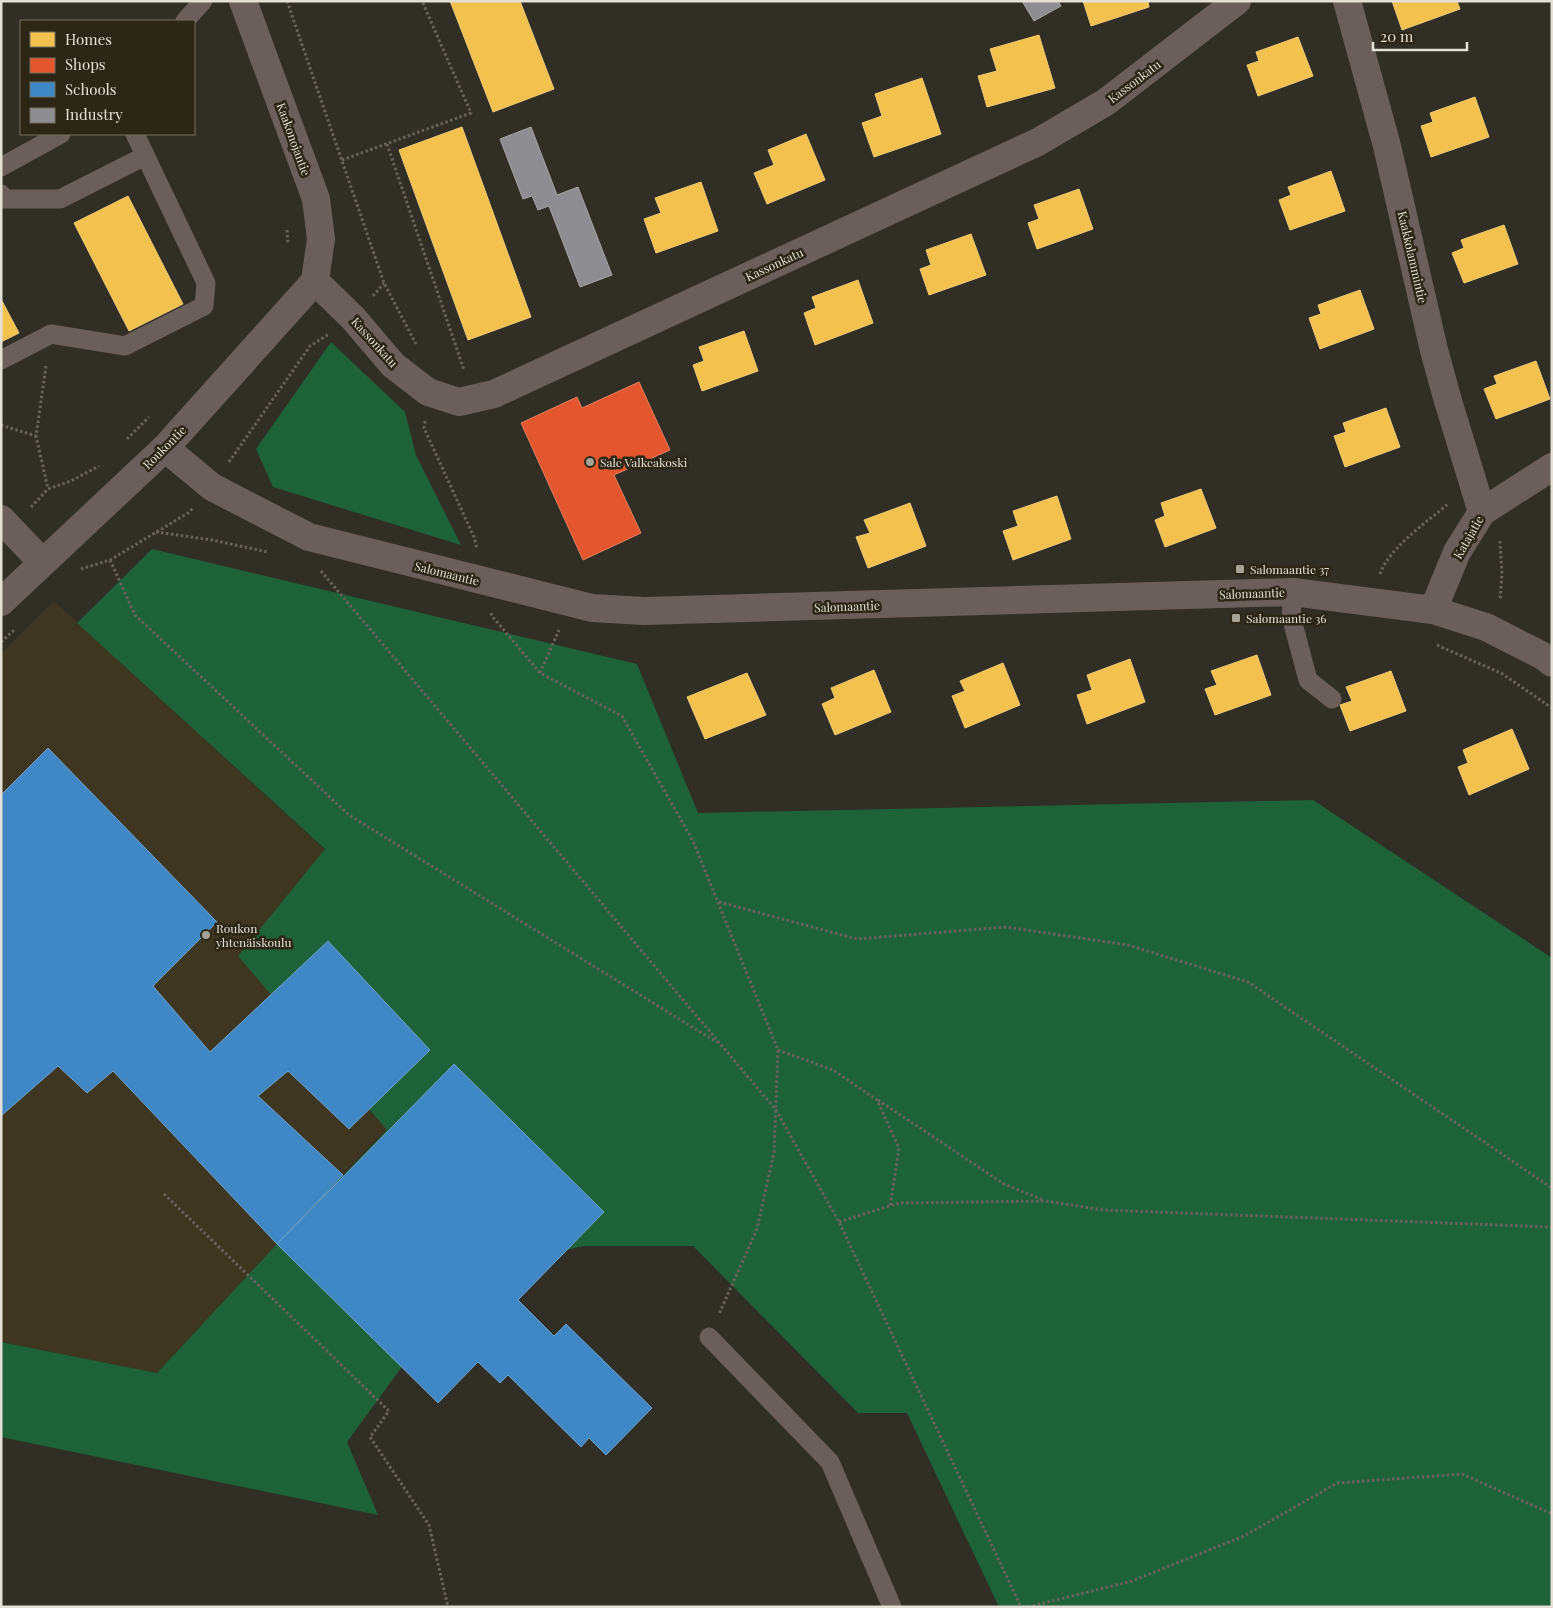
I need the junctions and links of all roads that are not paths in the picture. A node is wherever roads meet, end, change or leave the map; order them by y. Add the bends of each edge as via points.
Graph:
1 (203, 1) edge
2 (244, 1) edge
3 (1238, 1) edge
4 (1347, 1) edge
5 (185, 20) edge
6 (59, 135) edge
7 (135, 135) edge
8 (145, 156) junction
9 (1, 167) edge
10 (1, 194) edge
11 (315, 281) junction
12 (1, 360) edge
13 (164, 448) junction
14 (1552, 467) edge
15 (1480, 515) junction
16 (1, 519) edge
17 (42, 562) junction
18 (1293, 592) junction
19 (1, 602) edge
20 (1433, 610) junction
21 (1552, 663) edge
22 (1332, 699) dead end
23 (709, 1336) road end
24 (892, 1607) edge

1 - 5 lane
2 - 11 street, Kaakonojantie via 316,199 321,239
3 - 11 street, Kassonkatu via 1106,102 1038,142 494,394 459,402 428,392 393,364
4 - 15 street, Kaakkolammintie via 1387,146 1434,350
6 - 9 lane
7 - 8 lane
8 - 10 lane via 60,199 5,199
8 - 12 lane via 206,283 204,306 125,346 51,334
11 - 13 street, Roukontie
13 - 17 street, Roukontie
13 - 18 street, Salomaantie via 212,487 309,537 592,608 644,611
14 - 15 street, Katajatie
15 - 20 street, Katajatie via 1457,552
16 - 17 street
17 - 19 street, Roukontie
18 - 20 street, Salomaantie
18 - 22 lane via 1291,616 1308,680
20 - 21 street, Salomaantie via 1486,627
23 - 24 lane via 830,1462

